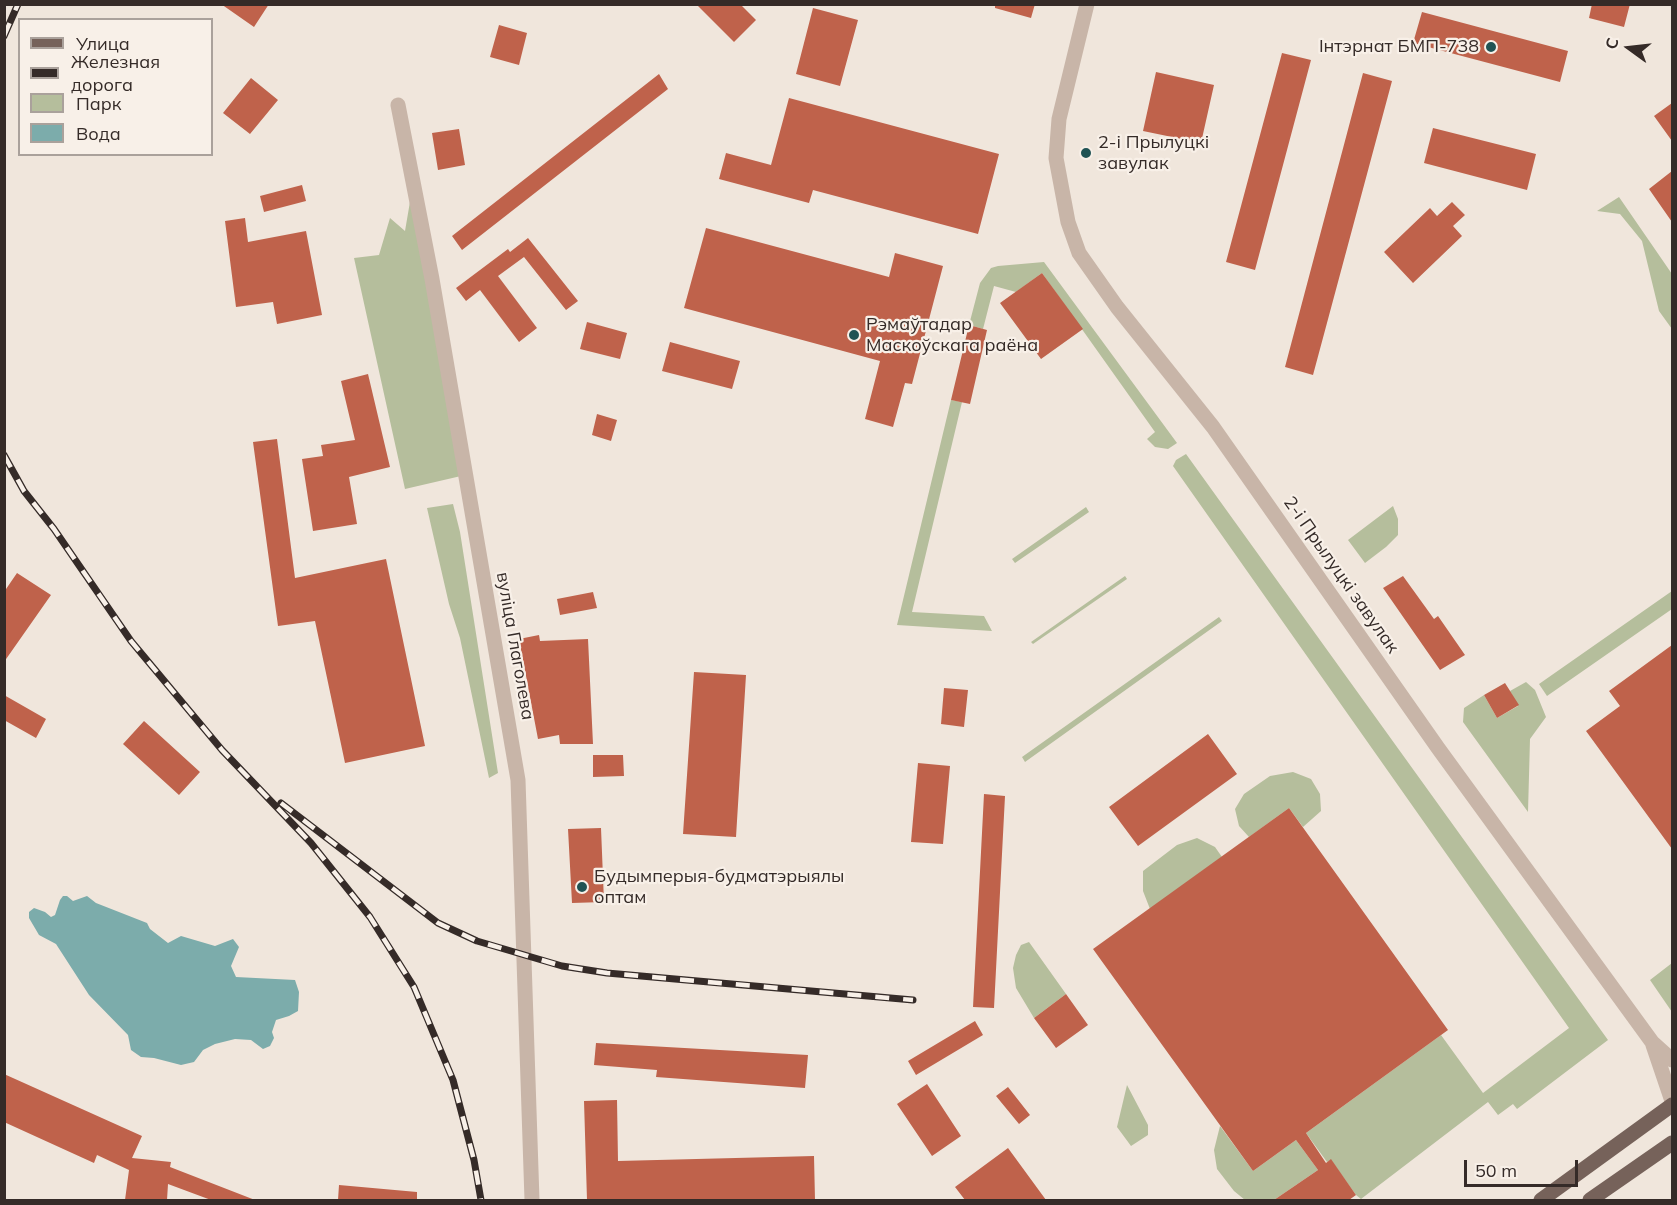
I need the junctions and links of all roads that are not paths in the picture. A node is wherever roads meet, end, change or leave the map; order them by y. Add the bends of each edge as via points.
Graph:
1 (1087, 4) edge
2 (398, 105) dead end
3 (1652, 1042) junction
4 (1672, 1059) edge
5 (1672, 1103) edge
6 (1672, 1143) edge
7 (532, 1200) edge
8 (1541, 1200) edge
9 (1590, 1200) edge

1 - 3 street, 2-і Прылуцкі завулак via 1059,119 1056,158 1064,206 1079,253 1213,427 1438,748
2 - 7 street, вуліца Глаголева via 432,279 518,780
3 - 4 street, 2-і Прылуцкі завулак
3 - 5 street, 2-і Прылуцкі завулак
5 - 8 main road
6 - 9 main road

